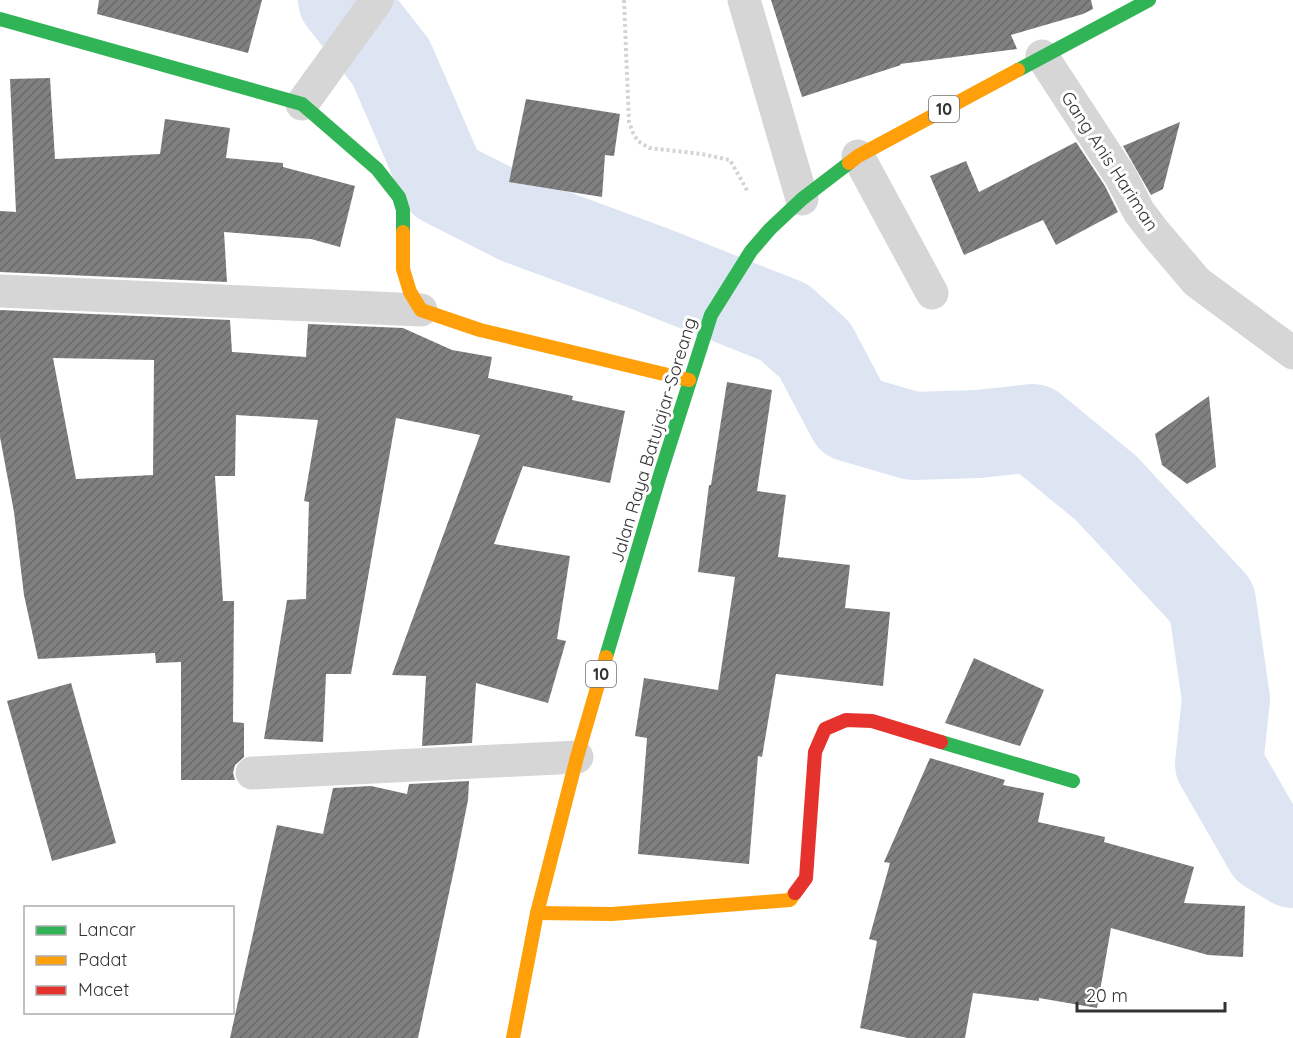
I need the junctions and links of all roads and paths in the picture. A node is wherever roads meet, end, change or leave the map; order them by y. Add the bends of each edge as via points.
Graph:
1 (377, 0) edge
2 (624, 0) edge
3 (744, 0) edge
4 (1149, 0) edge
5 (0, 19) edge
6 (1042, 56) junction
7 (302, 104) junction
8 (858, 156) junction
9 (802, 199) junction
10 (770, 229) junction
11 (0, 291) edge
12 (932, 293) dead end
13 (421, 310) junction
14 (1293, 353) edge
15 (689, 380) junction
16 (577, 757) junction
17 (252, 773) dead end
18 (1073, 781) dead end
19 (537, 913) junction
20 (513, 1038) edge

1 - 7 street
2 - 10 path via 629,122 638,141 649,148 730,160
3 - 9 street
4 - 6 main road, Jalan Raya Batujajar-Soreang / 10
5 - 7 main road
6 - 8 main road, Jalan Raya Batujajar-Soreang / 10
6 - 14 street, Gang Anis Hariman via 1156,234 1197,282
7 - 13 main road via 377,169 399,197 403,210 403,269
8 - 9 main road, Jalan Raya Batujajar-Soreang / 10
8 - 12 street
9 - 10 main road, Jalan Raya Batujajar-Soreang / 10
10 - 15 main road, Jalan Raya Batujajar-Soreang / 10 via 711,315
11 - 13 street
13 - 15 main road via 472,328
15 - 16 main road, Jalan Raya Batujajar-Soreang / 10
16 - 17 street
16 - 19 main road, Jalan Raya Batujajar-Soreang / 10
18 - 19 main road via 872,721 846,720 825,729 815,752 806,878 790,900 612,914
19 - 20 main road, Jalan Raya Batujajar-Soreang / 10

